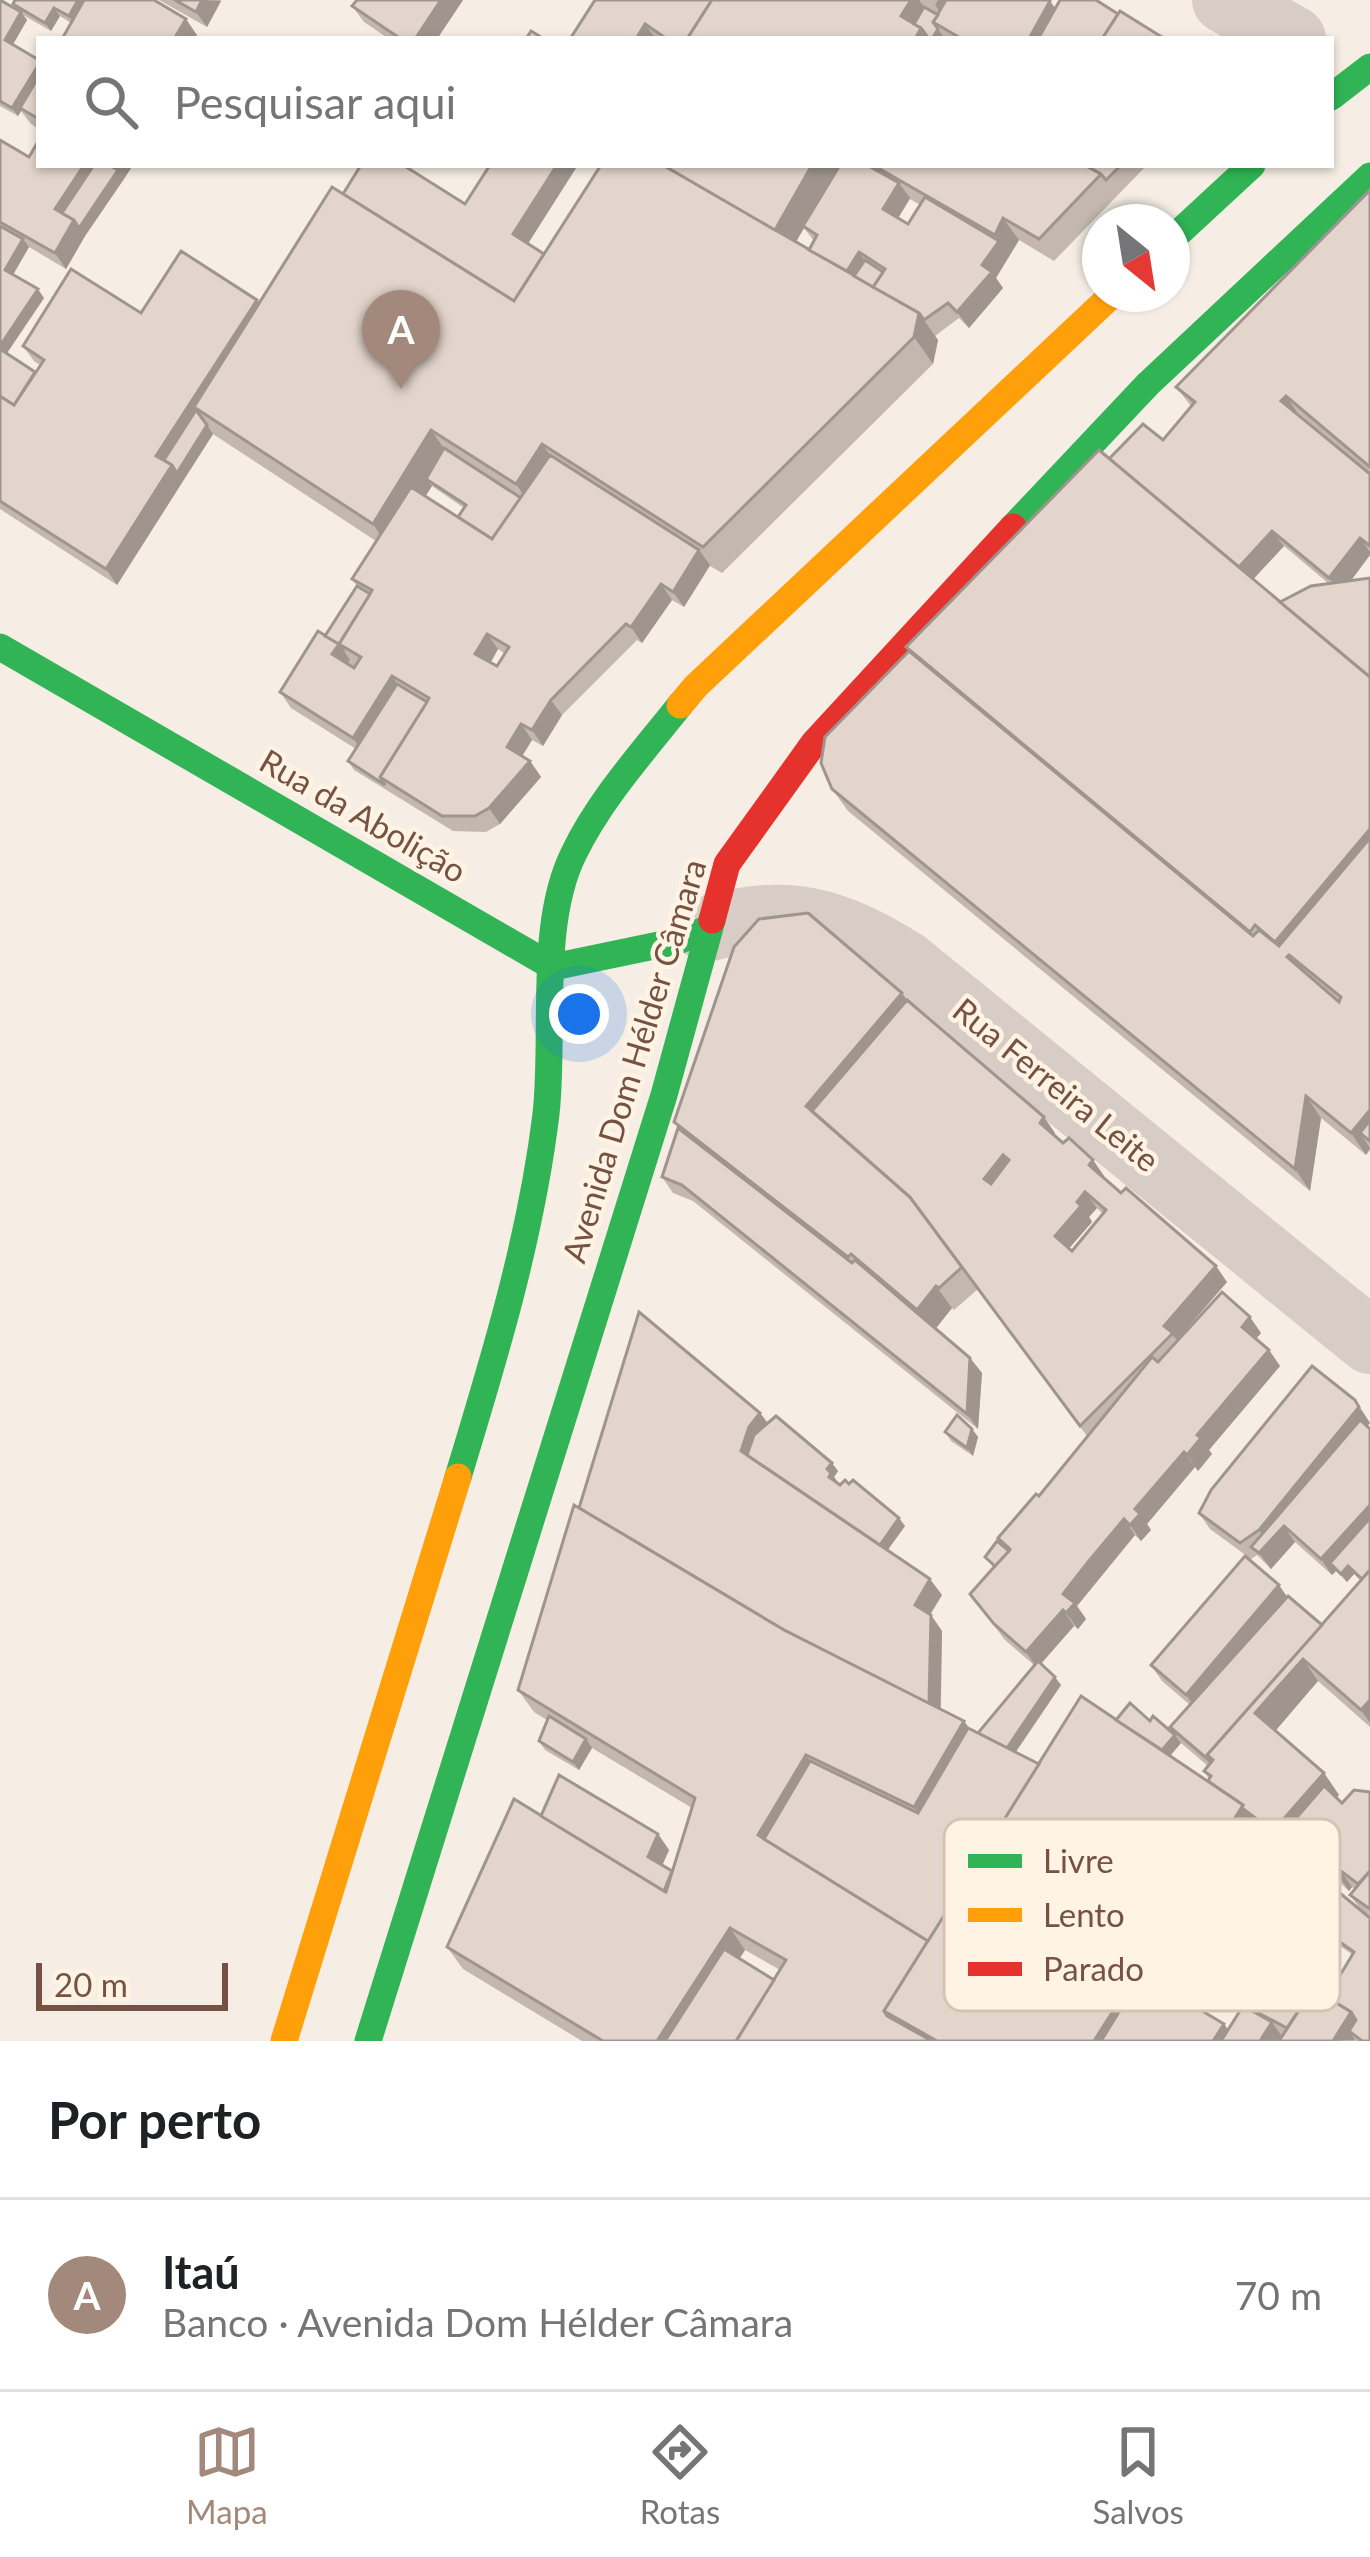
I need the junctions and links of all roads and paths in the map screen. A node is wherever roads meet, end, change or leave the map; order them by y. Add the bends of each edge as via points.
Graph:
1 (1225, 0) edge
2 (1287, 36) edge
3 (1249, 168) edge
4 (1370, 176) edge
5 (1190, 222) edge
6 (1094, 312) edge
7 (0, 647) edge
8 (707, 929) junction
9 (553, 967) junction
10 (1370, 1341) edge
11 (284, 2041) edge
12 (368, 2041) edge

1 - 2 street
3 - 5 main road
4 - 8 main road, Avenida Dom Hélder Câmara via 1148,384 894,652 739,846
6 - 9 main road, Avenida Dom Hélder Câmara via 697,686 573,854 556,908
7 - 9 main road, Rua da Abolição
8 - 9 main road
8 - 10 street, Rua Ferreira Leite via 780,915 863,936
8 - 12 main road, Avenida Dom Hélder Câmara via 664,1095
9 - 11 main road, Avenida Dom Hélder Câmara via 547,1113 492,1365

